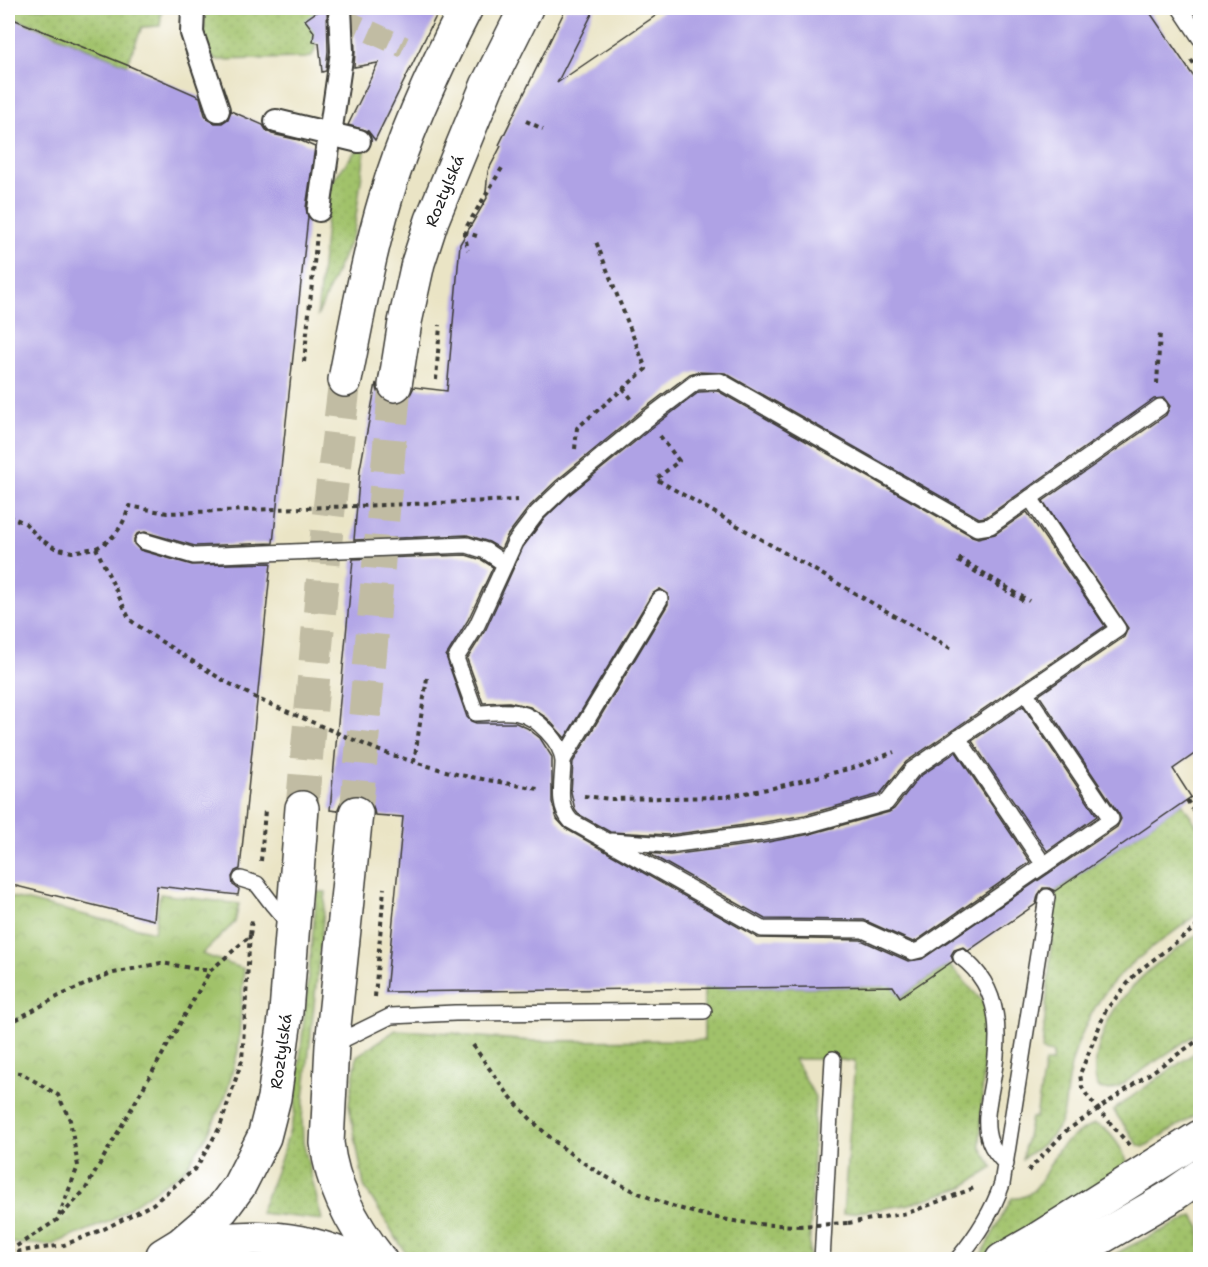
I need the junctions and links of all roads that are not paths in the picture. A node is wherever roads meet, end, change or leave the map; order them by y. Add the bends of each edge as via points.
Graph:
1 (193, 8) edge
2 (340, 8) edge
3 (466, 8) edge
4 (525, 8) edge
5 (1180, 8) edge
6 (1200, 38) edge
7 (218, 110) dead end
8 (276, 120) dead end
9 (331, 133) junction
10 (359, 141) dead end
11 (319, 210) road end
12 (345, 380) tunnel mouth
13 (395, 385) tunnel mouth
14 (1160, 407) dead end
15 (1030, 498) junction
16 (143, 541) dead end
17 (505, 564) junction
18 (660, 599) dead end
19 (1025, 692) junction
20 (958, 738) junction
21 (564, 758) junction
22 (302, 808) tunnel mouth
23 (356, 813) tunnel mouth
24 (605, 841) junction
25 (1044, 865) junction
26 (241, 879) dead end
27 (1047, 897) dead end
28 (292, 927) junction
29 (961, 957) dead end
30 (704, 1011) dead end
31 (332, 1045) junction
32 (833, 1059) dead end
33 (1200, 1137) edge
34 (1006, 1164) junction
35 (1200, 1176) edge
36 (159, 1257) edge
37 (354, 1260) edge
38 (380, 1260) edge
39 (822, 1260) edge
40 (957, 1260) edge
41 (1002, 1260) edge
42 (1062, 1260) edge

1 - 7 street via 192,33
2 - 9 street via 342,52
3 - 12 main road via 415,117 386,196
4 - 13 main road, Roztylská via 487,86 432,220 418,262
5 - 6 lane
8 - 9 street
9 - 10 street
9 - 11 street
14 - 15 lane
15 - 17 lane via 990,526 977,528 720,381 696,382 537,513 515,542
15 - 19 lane via 1118,629
16 - 17 lane via 194,556 467,545 486,551
17 - 21 lane via 477,625 456,658 476,713 519,712 546,729 557,741
18 - 21 lane
19 - 20 lane
19 - 25 lane via 1111,819
20 - 24 lane via 912,770 886,803 761,833 669,845
20 - 25 lane
21 - 24 lane via 561,793 565,815
22 - 28 main road, Roztylská
23 - 31 main road
24 - 25 lane via 762,929 863,930 912,952
26 - 28 lane via 257,884
27 - 34 lane
28 - 36 main road, Roztylská via 286,1012 274,1098 264,1137 239,1186 222,1209
29 - 34 lane via 983,979 995,1013 997,1055 987,1126 990,1141
30 - 31 lane via 392,1016
31 - 38 main road via 328,1157 339,1193
32 - 39 lane
33 - 41 main road
34 - 40 lane via 995,1206
35 - 42 main road
36 - 37 main road via 204,1243 252,1238 307,1244

